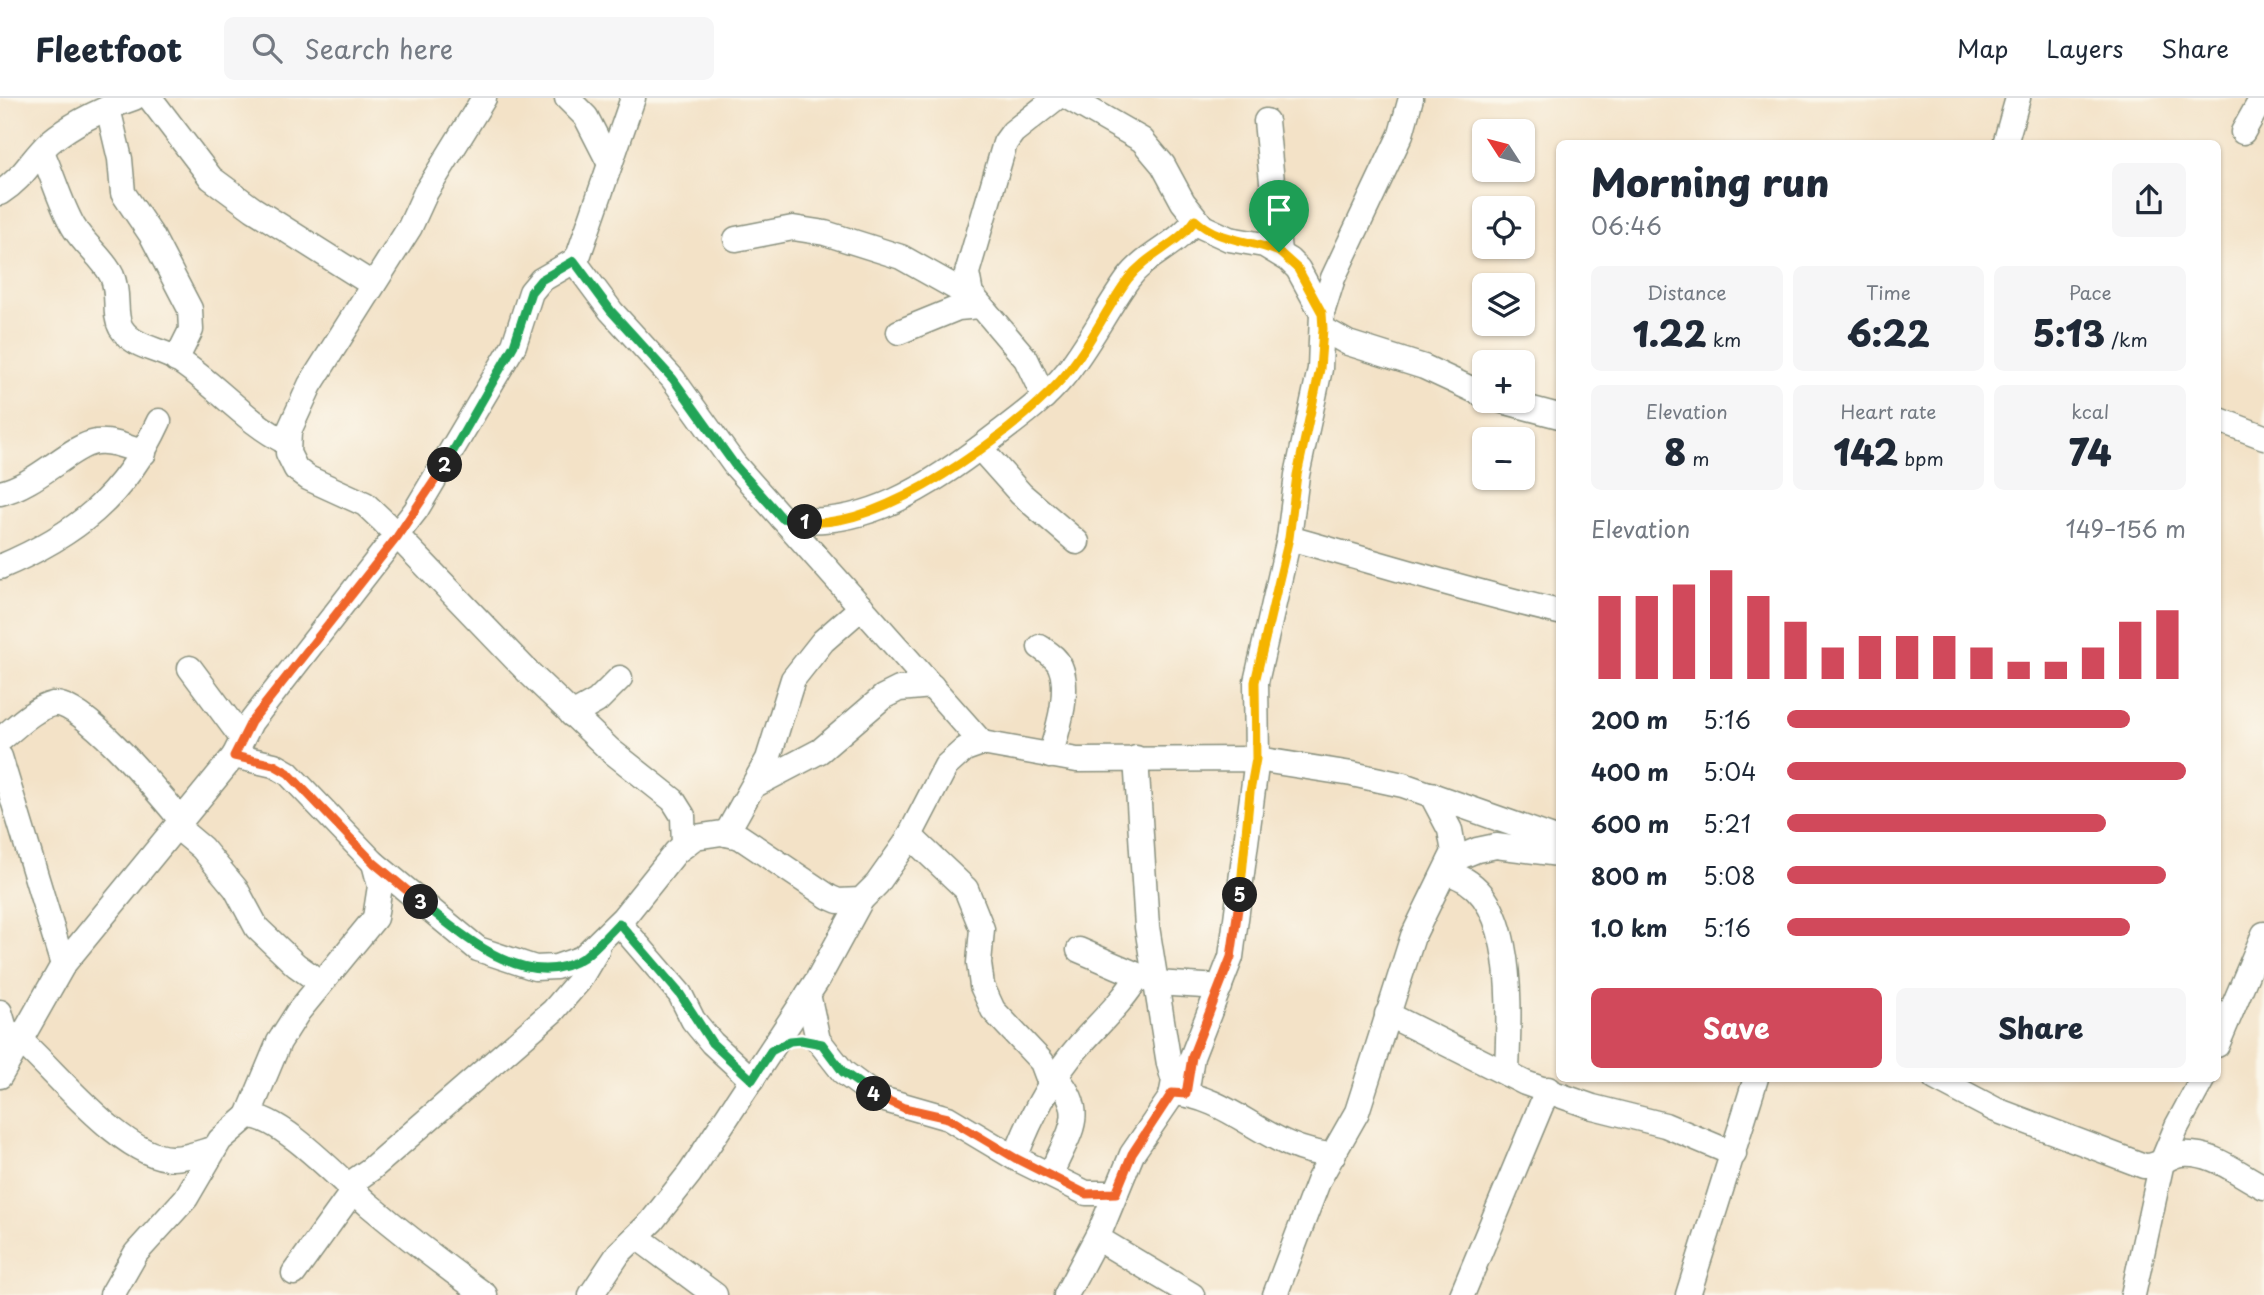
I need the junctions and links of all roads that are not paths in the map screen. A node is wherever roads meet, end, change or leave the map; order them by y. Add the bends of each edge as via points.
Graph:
1 (134, 98) edge
2 (150, 98) edge
3 (484, 98) edge
4 (567, 98) edge
5 (633, 98) edge
6 (1056, 98) edge
7 (1069, 98) edge
8 (1411, 98) edge
9 (2018, 98) edge
10 (2262, 98) edge
11 (108, 108) junction
12 (1266, 121) dead end
13 (2242, 132) dead end
14 (2006, 140) edge
15 (42, 152) junction
16 (610, 164) junction
17 (0, 193) edge
18 (1195, 220) junction
19 (736, 239) dead end
20 (1279, 252) junction
21 (574, 261) junction
22 (372, 284) junction
23 (977, 302) junction
24 (1323, 321) junction
25 (899, 332) dead end
26 (176, 360) junction
27 (1472, 390) edge
28 (1044, 397) junction
29 (1535, 410) edge
30 (1556, 415) edge
31 (2221, 420) edge
32 (159, 421) dead end
33 (2264, 436) edge
34 (286, 442) junction
35 (980, 448) junction
36 (144, 453) junction
37 (0, 493) edge
38 (782, 518) junction
39 (397, 537) junction
40 (1289, 538) junction
41 (1077, 541) dead end
42 (0, 567) edge
43 (862, 607) junction
44 (1556, 611) edge
45 (1040, 647) dead end
46 (190, 668) dead end
47 (620, 678) dead end
48 (932, 686) junction
49 (572, 715) junction
50 (0, 740) edge
51 (982, 743) junction
52 (238, 747) junction
53 (1050, 756) junction
54 (0, 757) edge
55 (1136, 758) junction
56 (1256, 759) junction
57 (755, 785) junction
58 (1431, 794) junction
59 (180, 824) junction
60 (726, 834) junction
61 (910, 836) junction
62 (1556, 839) edge
63 (684, 846) junction
64 (1556, 854) edge
65 (374, 863) junction
66 (1448, 867) junction
67 (861, 900) junction
68 (611, 931) junction
69 (2264, 934) edge
70 (1079, 950) dead end
71 (63, 965) junction
72 (1147, 979) junction
73 (321, 983) junction
74 (1220, 987) junction
75 (808, 994) junction
76 (0, 1012) edge
77 (1387, 1014) junction
78 (2221, 1036) edge
79 (10, 1042) edge
80 (822, 1044) junction
81 (771, 1051) junction
82 (1507, 1074) junction
83 (0, 1076) edge
84 (752, 1080) junction
85 (1054, 1082) junction
86 (1755, 1082) edge
87 (1943, 1082) edge
88 (2201, 1082) edge
89 (1548, 1089) junction
90 (1179, 1093) junction
91 (248, 1116) junction
92 (215, 1148) junction
93 (1734, 1154) junction
94 (1333, 1155) junction
95 (1015, 1158) junction
96 (2162, 1162) junction
97 (1051, 1174) junction
98 (2264, 1187) edge
99 (350, 1188) junction
100 (1116, 1193) junction
101 (1086, 1194) junction
102 (1099, 1234) junction
103 (637, 1237) junction
104 (294, 1273) dead end
105 (112, 1295) edge
106 (485, 1295) edge
107 (591, 1295) edge
108 (715, 1295) edge
109 (1066, 1295) edge
110 (1192, 1295) edge
111 (1275, 1295) edge
112 (1462, 1295) edge
113 (1688, 1295) edge
114 (2133, 1295) edge

1 - 11 street
2 - 22 street via 211,178
3 - 22 street
4 - 16 street via 586,117
5 - 16 street
6 - 23 street via 1013,132 999,156 967,273
7 - 18 street via 1142,140 1163,165
8 - 24 street via 1401,134 1333,278
9 - 14 street
10 - 13 street
11 - 15 street via 61,133
11 - 26 street via 123,193 152,236 190,309 191,330
12 - 20 street
15 - 17 street via 23,177
15 - 26 street via 73,226 111,274 121,327 138,344
16 - 21 street
18 - 20 street via 1217,236 1251,241
18 - 28 street via 1129,278 1079,357
19 - 23 street via 793,228 825,233 901,257
20 - 24 street via 1298,269
21 - 38 street
21 - 39 street via 541,280 531,292 514,345
22 - 34 street via 305,394
23 - 25 street
23 - 28 street via 1026,359
24 - 27 street via 1348,343
24 - 40 street via 1320,369
26 - 34 street
28 - 35 street
29 - 30 street
31 - 33 street
32 - 36 street
34 - 39 street via 296,468 365,505
35 - 38 street via 934,480 867,513 809,523
35 - 41 street via 1021,494
36 - 37 street via 96,442 36,480
36 - 42 street via 126,480 92,514
38 - 43 street
39 - 49 street
39 - 52 street via 264,705
40 - 44 street via 1473,593
40 - 56 street via 1255,682
43 - 48 street
43 - 57 street via 823,641 793,679
45 - 53 street via 1055,658 1063,680
46 - 52 street
47 - 49 street via 597,701
48 - 51 street
48 - 57 street via 899,689 883,697 820,751
49 - 63 street via 673,800 683,816
50 - 59 street via 45,707 72,708 100,730
51 - 53 street
51 - 61 street via 965,749 946,766
52 - 59 street
52 - 65 street via 288,773
53 - 55 street
54 - 71 street
55 - 56 street
55 - 72 street
56 - 58 street via 1352,774
56 - 74 street via 1231,957
57 - 60 street
58 - 62 street
58 - 66 street via 1450,830 1454,852
59 - 71 street
59 - 73 street via 236,889 257,928
60 - 63 street via 695,837
60 - 67 street via 740,837 829,898
61 - 67 street
61 - 85 street via 966,889 982,929 982,986 993,1010 1042,1062
63 - 68 street
64 - 66 street via 1496,846 1477,850
65 - 68 street via 478,948 499,958 535,968 556,967 582,958
65 - 73 street via 380,886 378,911
66 - 77 street via 1413,936
66 - 82 street via 1482,897 1496,920 1508,979
67 - 75 street
68 - 84 street via 680,994 712,1043
68 - 99 street via 553,1011
69 - 78 street
70 - 72 street
71 - 79 street
72 - 74 street
72 - 85 street via 1078,1046
72 - 90 street
73 - 91 street via 279,1042
74 - 90 street
75 - 80 street
75 - 81 street
76 - 79 street
77 - 82 street
77 - 94 street via 1357,1112
79 - 83 street
79 - 92 street via 119,1136 143,1151 172,1158
80 - 81 street via 790,1041
80 - 95 street via 843,1072 878,1098 948,1118
81 - 84 street
82 - 89 street
84 - 103 street via 690,1173
85 - 95 street via 1027,1125
85 - 97 street via 1070,1093 1075,1113
86 - 93 street
87 - 96 street via 1996,1110 2136,1163 2150,1166
88 - 96 street
89 - 93 street via 1592,1107 1665,1125
89 - 112 street
90 - 94 street via 1221,1108 1289,1147
90 - 100 street via 1132,1154
91 - 92 street
91 - 99 street via 264,1119 286,1133
92 - 105 street via 186,1198 136,1252
93 - 113 street
94 - 111 street via 1319,1179
95 - 97 street
96 - 98 street via 2198,1154
96 - 114 street
97 - 101 street
99 - 104 street
99 - 106 street
100 - 101 street
100 - 102 street
101 - 102 street
102 - 109 street
102 - 110 street
103 - 107 street via 608,1267
103 - 108 street

